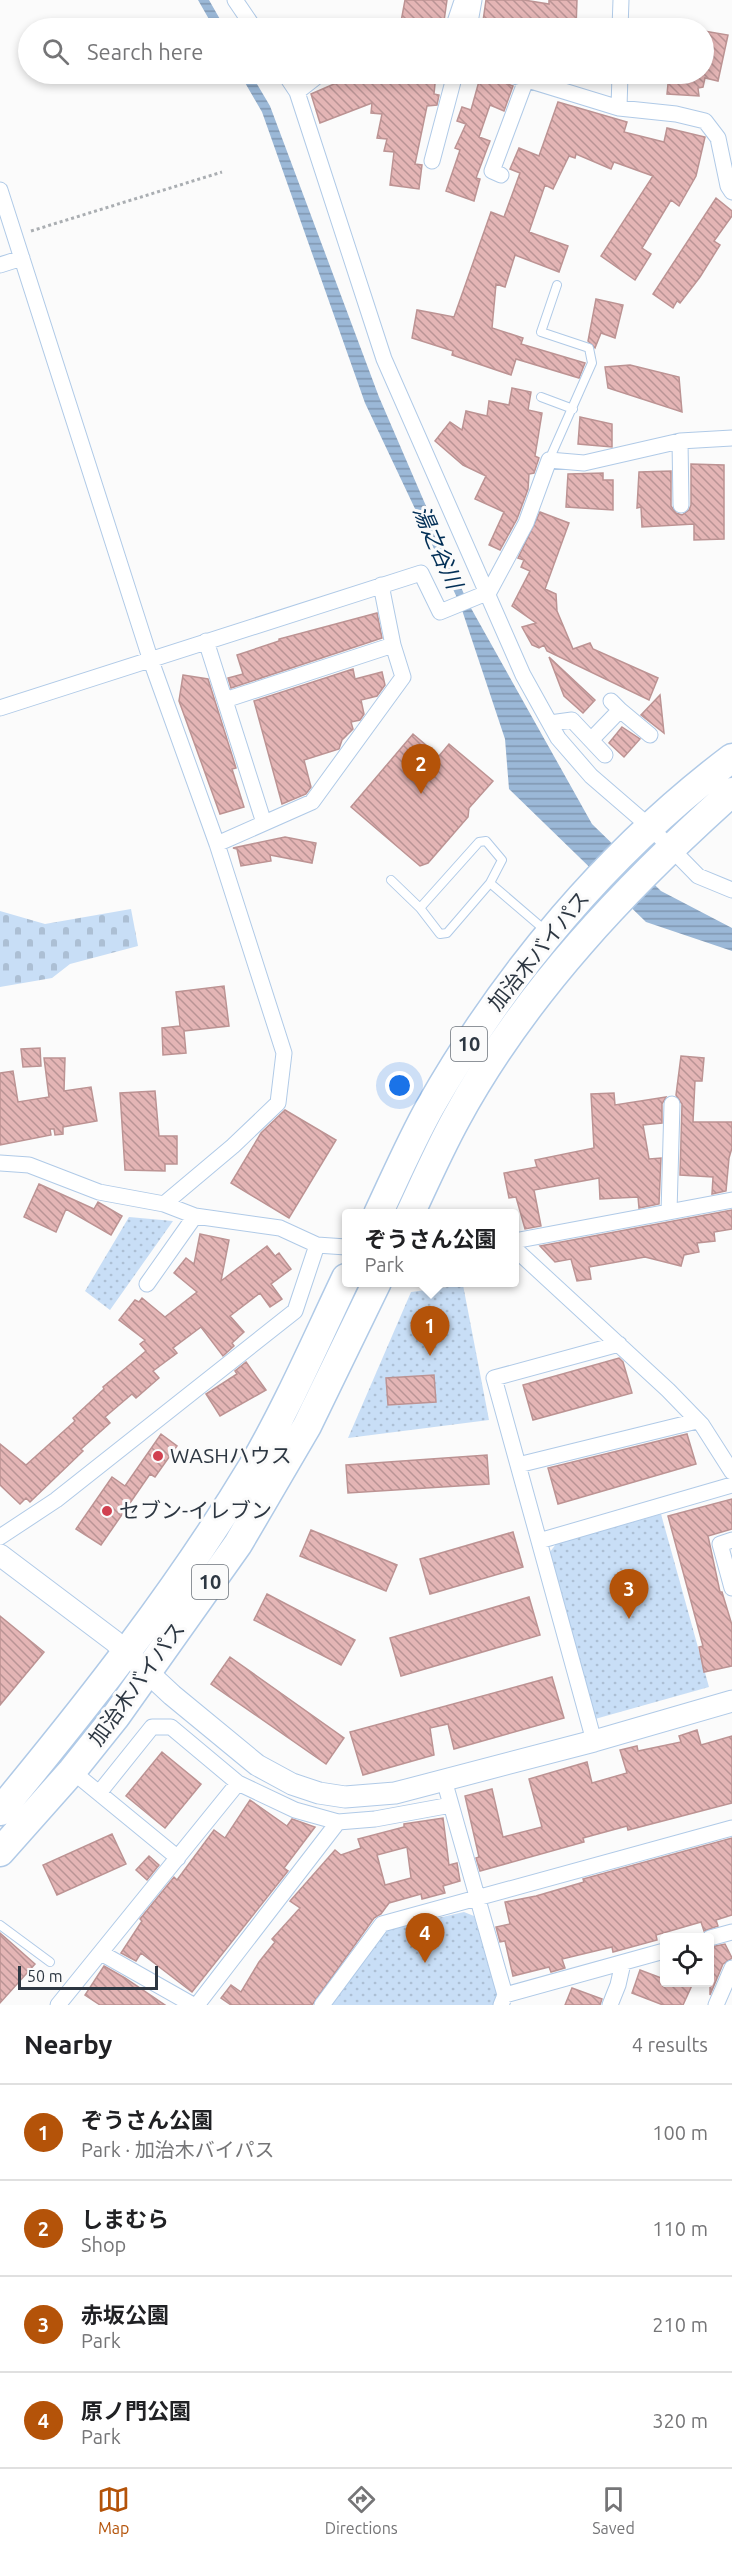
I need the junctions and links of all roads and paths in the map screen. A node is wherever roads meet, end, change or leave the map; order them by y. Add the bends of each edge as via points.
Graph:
1 (235, 0) edge
2 (621, 0) edge
3 (468, 2) edge
4 (247, 18) edge
5 (459, 18) edge
6 (469, 18) edge
7 (620, 18) edge
8 (292, 84) edge
9 (307, 84) edge
10 (452, 84) edge
11 (525, 84) edge
12 (539, 84) edge
13 (620, 84) edge
14 (297, 92) junction
15 (619, 108) junction
16 (432, 161) dead end
17 (222, 172) dead end
18 (501, 175) dead end
19 (0, 190) edge
20 (732, 192) edge
21 (15, 236) junction
22 (22, 258) junction
23 (0, 265) edge
24 (557, 285) dead end
25 (541, 397) dead end
26 (573, 409) junction
27 (732, 438) edge
28 (680, 441) junction
29 (549, 460) junction
30 (681, 505) dead end
31 (381, 585) junction
32 (489, 592) junction
33 (206, 641) junction
34 (393, 645) junction
35 (150, 658) junction
36 (225, 700) junction
37 (0, 708) edge
38 (549, 723) junction
39 (650, 735) dead end
40 (591, 740) junction
41 (605, 755) dead end
42 (732, 758) edge
43 (732, 792) edge
44 (264, 823) junction
45 (643, 834) junction
46 (218, 844) junction
47 (661, 857) junction
48 (391, 880) dead end
49 (490, 883) junction
50 (732, 890) edge
51 (420, 908) junction
52 (549, 934) junction
53 (672, 1104) dead end
54 (0, 1163) edge
55 (732, 1200) edge
56 (164, 1204) junction
57 (380, 1209) edge
58 (412, 1209) edge
59 (669, 1212) junction
60 (195, 1216) junction
61 (519, 1240) edge
62 (317, 1245) junction
63 (342, 1248) edge
64 (519, 1253) edge
65 (147, 1284) dead end
66 (342, 1286) edge
67 (375, 1287) edge
68 (619, 1344) junction
69 (697, 1421) junction
70 (518, 1465) junction
71 (732, 1472) edge
72 (732, 1485) edge
73 (2, 1531) edge
74 (732, 1540) edge
75 (539, 1541) junction
76 (0, 1554) edge
77 (732, 1588) edge
78 (137, 1663) junction
79 (732, 1701) edge
80 (594, 1741) junction
81 (72, 1771) junction
82 (444, 1780) junction
83 (238, 1783) junction
84 (99, 1793) junction
85 (451, 1805) junction
86 (0, 1811) edge
87 (338, 1822) junction
88 (732, 1828) edge
89 (0, 1852) edge
90 (178, 1858) junction
91 (478, 1898) junction
92 (0, 1925) edge
93 (732, 1932) edge
94 (714, 1937) edge
95 (660, 1952) edge
96 (101, 1953) junction
97 (50, 1962) dead end
98 (623, 1964) junction
99 (732, 1968) edge
100 (503, 2000) edge
101 (58, 2005) edge
102 (195, 2005) edge
103 (322, 2005) edge
104 (610, 2005) edge
105 (716, 2005) edge

1 - 4 street
2 - 7 street
3 - 5 street
3 - 6 street
8 - 14 street
9 - 14 street
10 - 16 street
11 - 18 street via 492,171
12 - 15 street
13 - 15 street
14 - 32 street via 384,359
15 - 20 street via 705,121 718,138
17 - 21 path
19 - 21 street
21 - 22 street
22 - 23 street
22 - 35 street
24 - 26 lane via 541,332 589,348 592,363
25 - 26 lane
26 - 29 lane
27 - 28 street
28 - 29 street via 584,463
28 - 30 street
29 - 32 street via 526,523
31 - 32 street via 421,573 440,612
31 - 33 street
31 - 34 street
32 - 38 street via 523,675
33 - 35 street
33 - 36 street
34 - 36 street
34 - 44 street via 403,677 312,802
35 - 37 street
35 - 46 street
36 - 44 street
38 - 40 street via 572,720
38 - 45 street
39 - 40 street via 615,706
40 - 41 street
42 - 45 highway, 加治木バイパス / 10
43 - 47 highway, 加治木バイパス / 10
44 - 46 street
45 - 47 street
45 - 52 highway, 加治木バイパス / 10
46 - 56 street via 284,1053 282,1078 278,1102 207,1170
47 - 50 street
47 - 58 highway, 加治木バイパス / 10 via 608,910 511,1033 456,1119
48 - 51 lane
49 - 51 lane via 444,935
49 - 51 lane via 502,860 486,841 479,842
49 - 52 lane
52 - 57 highway, 加治木バイパス / 10 via 504,992 429,1108
53 - 59 street
54 - 56 street via 29,1165 99,1192
55 - 59 street
56 - 60 street
59 - 61 street
60 - 62 street via 280,1228
60 - 65 street
62 - 63 street
62 - 73 street via 295,1311 56,1500
64 - 68 street
66 - 78 highway, 加治木バイパス / 10 via 254,1465
67 - 78 highway, 加治木バイパス / 10 via 307,1426 249,1524
68 - 69 street
68 - 70 street via 494,1378
69 - 70 street
69 - 71 street
70 - 75 street
72 - 75 street
74 - 77 street via 720,1544
75 - 80 street
76 - 78 street
78 - 81 highway, 加治木バイパス / 10
78 - 82 street via 257,1765 292,1784 345,1797 395,1793
78 - 86 highway, 加治木バイパス / 10
79 - 80 street
80 - 82 street
81 - 84 street
81 - 89 highway, 加治木バイパス / 10
82 - 85 street
83 - 84 street via 171,1727 152,1727
83 - 87 street via 295,1810
83 - 90 street
84 - 90 street
85 - 87 street
85 - 91 street
87 - 102 street
88 - 91 street
90 - 96 street
91 - 100 street
91 - 103 street via 382,1924
92 - 97 lane
93 - 94 street
95 - 98 street
96 - 101 street
96 - 102 street
98 - 100 street
98 - 104 street
99 - 105 street

